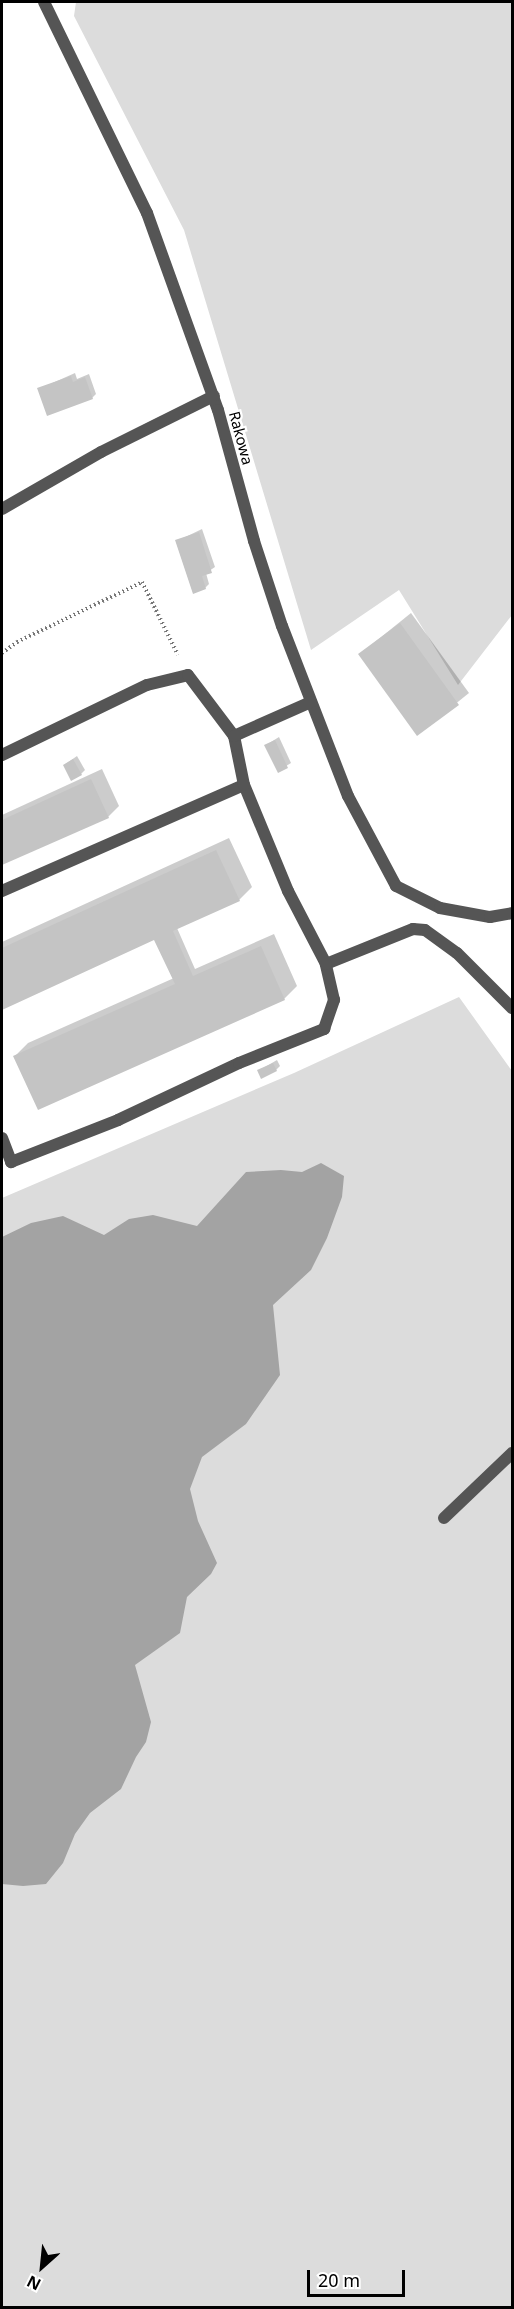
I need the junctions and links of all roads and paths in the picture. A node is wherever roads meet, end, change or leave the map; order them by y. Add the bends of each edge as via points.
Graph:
1 (44, 2) edge
2 (214, 396) junction
3 (2, 509) edge
4 (2, 653) edge
5 (188, 675) junction
6 (311, 702) junction
7 (234, 736) junction
8 (2, 755) edge
9 (244, 785) junction
10 (2, 891) edge
11 (513, 913) edge
12 (326, 964) junction
13 (513, 1008) edge
14 (2, 1138) edge
15 (513, 1453) edge
16 (444, 1518) dead end

1 - 2 lane, Rakowa via 147,213
2 - 3 lane via 101,452
2 - 6 lane, Rakowa via 254,542
4 - 5 path via 17,642 142,582
5 - 7 lane
5 - 8 lane via 137,690
6 - 7 lane
6 - 11 lane, Rakowa via 348,796 396,886 440,908 490,917
7 - 9 lane
9 - 10 lane
9 - 12 lane via 288,891
12 - 13 lane via 413,929 425,930 457,953
12 - 14 lane via 334,1000 324,1029 238,1063 118,1120 10,1162
15 - 16 lane

